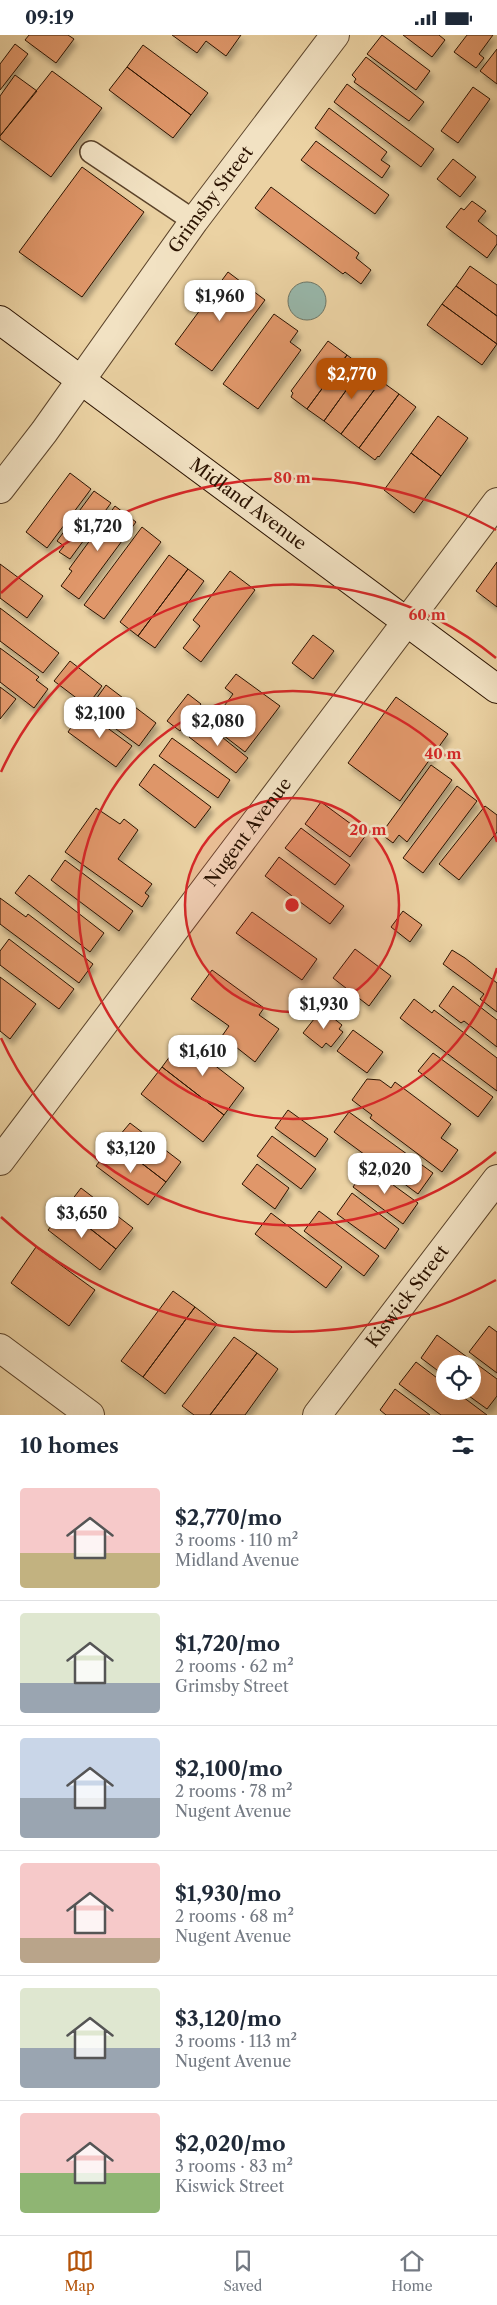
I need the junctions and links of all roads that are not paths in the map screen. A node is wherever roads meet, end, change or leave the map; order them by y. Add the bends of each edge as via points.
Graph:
1 (335, 35) edge
2 (91, 152) dead end
3 (194, 221) junction
4 (0, 320) edge
5 (82, 380) junction
6 (0, 489) edge
7 (497, 502) edge
8 (408, 622) junction
9 (497, 689) edge
10 (0, 1161) edge
11 (497, 1179) edge
12 (0, 1348) edge
13 (90, 1415) edge
14 (317, 1415) edge

1 - 3 street, Grimsby Street
2 - 3 lane
3 - 5 street, Grimsby Street
4 - 5 street, Midland Avenue
5 - 6 street, Grimsby Street
5 - 8 street, Midland Avenue
7 - 8 street, Nugent Avenue
8 - 9 street, Midland Avenue
8 - 10 street, Nugent Avenue
11 - 14 street, Kiswick Street
12 - 13 street

